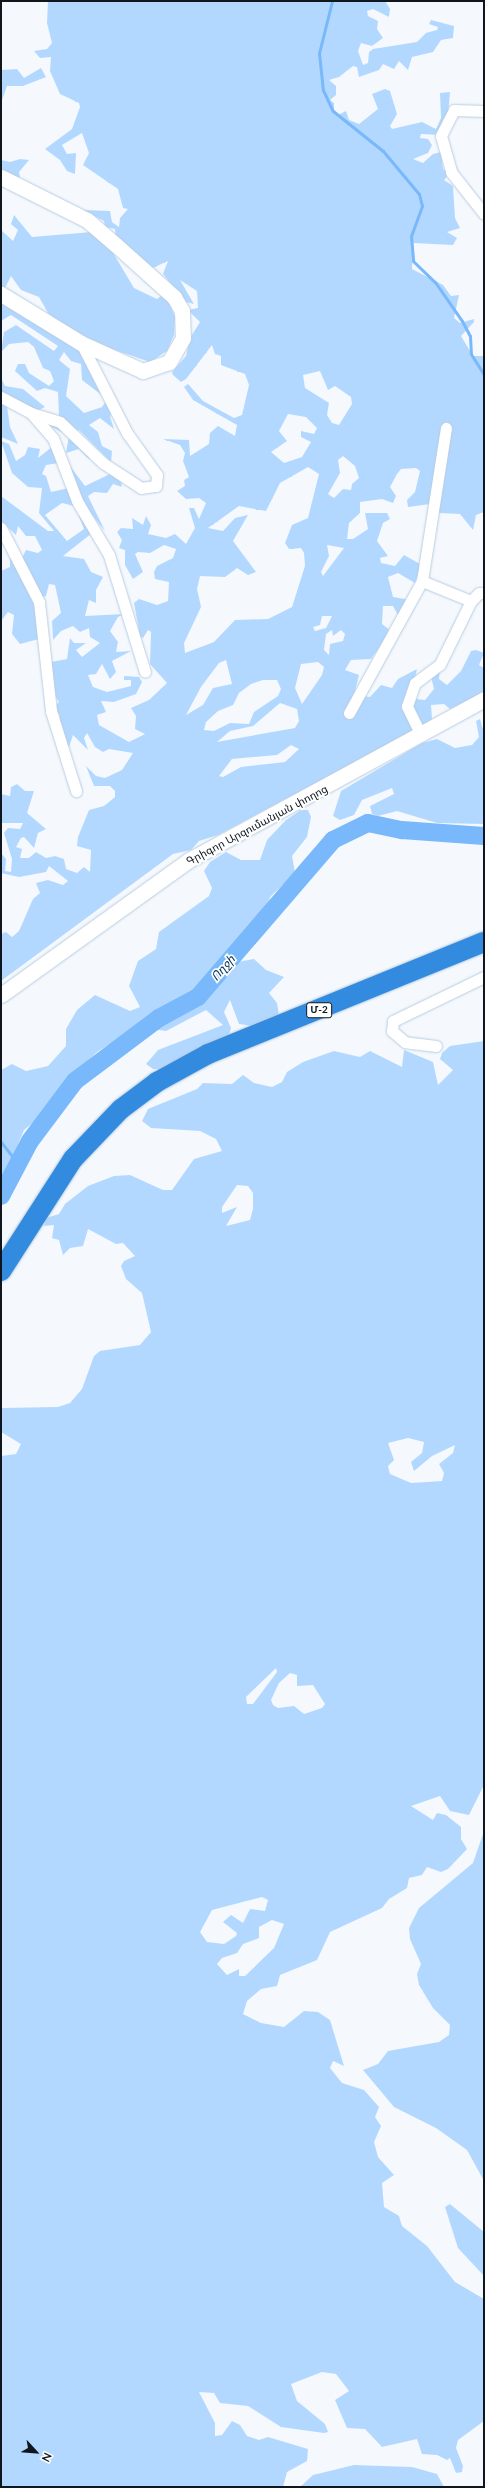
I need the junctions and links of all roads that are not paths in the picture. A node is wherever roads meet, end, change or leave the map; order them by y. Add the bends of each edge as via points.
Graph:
1 (484, 111) edge
2 (1, 177) edge
3 (484, 214) edge
4 (1, 294) edge
5 (80, 343) junction
6 (1, 397) edge
7 (31, 413) junction
8 (446, 428) dead end
9 (1, 528) edge
10 (422, 581) junction
11 (484, 593) edge
12 (471, 601) junction
13 (145, 672) dead end
14 (484, 699) edge
15 (349, 713) dead end
16 (420, 734) junction
17 (76, 791) dead end
18 (484, 942) edge
19 (484, 976) edge
20 (1, 995) edge
21 (436, 1046) dead end
22 (1, 1271) edge

1 - 3 street via 454,110 441,136 451,172
2 - 5 street via 87,220 164,287 182,311 183,338 169,362 160,368 143,371
4 - 5 street
5 - 7 street via 127,433 157,475 156,486 148,489 137,486 103,463 60,422
6 - 7 street
7 - 13 street via 53,438 77,501 109,555
8 - 10 street
9 - 17 street via 39,602 51,711
10 - 12 street
10 - 15 street
11 - 12 street via 478,593
12 - 16 street via 440,664 415,683 407,706
14 - 16 street, Գրիգոր Արզումանյան փողոց
16 - 20 street, Գրիգոր Արզումանյան փողոց via 189,860
18 - 22 highway, Մ-2 via 208,1054 157,1082 116,1114 73,1158
19 - 21 street via 393,1021 392,1031 405,1042

